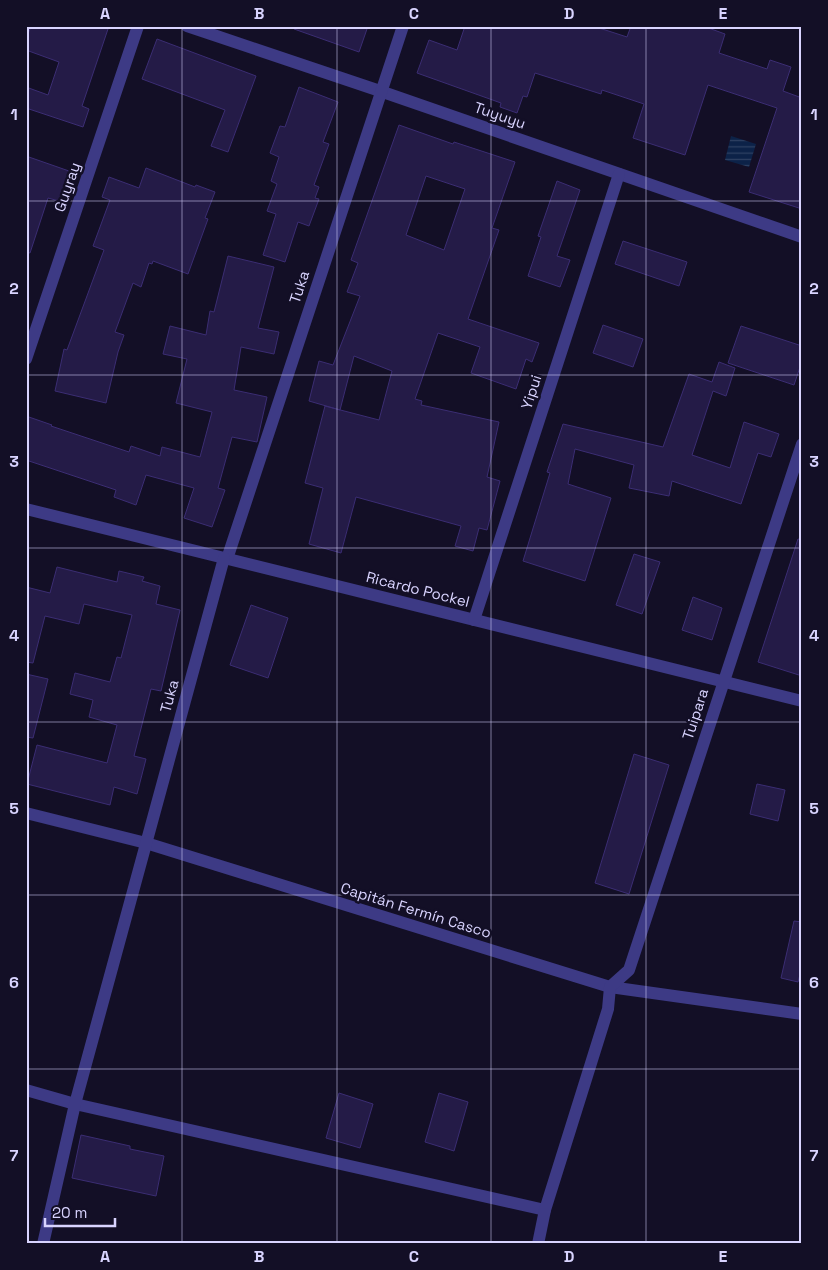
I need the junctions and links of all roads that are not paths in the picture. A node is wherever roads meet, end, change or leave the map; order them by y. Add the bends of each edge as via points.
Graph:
1 (138, 26) edge
2 (187, 26) edge
3 (403, 26) edge
4 (380, 91) junction
5 (619, 174) junction
6 (802, 237) edge
7 (26, 359) edge
8 (802, 444) edge
9 (26, 509) edge
10 (225, 558) junction
11 (474, 620) junction
12 (723, 682) junction
13 (802, 701) edge
14 (26, 813) edge
15 (146, 843) junction
16 (610, 987) junction
17 (802, 1014) edge
18 (26, 1090) edge
19 (75, 1104) junction
20 (545, 1210) junction
21 (43, 1244) edge
22 (538, 1244) edge

1 - 7 street, Guyray
2 - 4 street, Tuyuyu
3 - 4 street, Tuka
4 - 5 street, Tuyuyu
4 - 10 street, Tuka
5 - 6 street, Tuyuyu
5 - 11 street, Yipui
8 - 12 street, Tuipara
9 - 10 street, Ricardo Pockel
10 - 11 street, Ricardo Pockel
10 - 15 street, Tuka
11 - 12 street, Ricardo Pockel
12 - 13 street, Ricardo Pockel
12 - 16 street, Tuipara via 629,970
14 - 15 street, Capitán Fermín Casco
15 - 16 street, Capitán Fermín Casco
15 - 19 street, Tuka
16 - 17 street, Capitán Fermín Casco
16 - 20 street via 608,1009
18 - 19 street
19 - 20 street
19 - 21 street, Tuka
20 - 22 street

